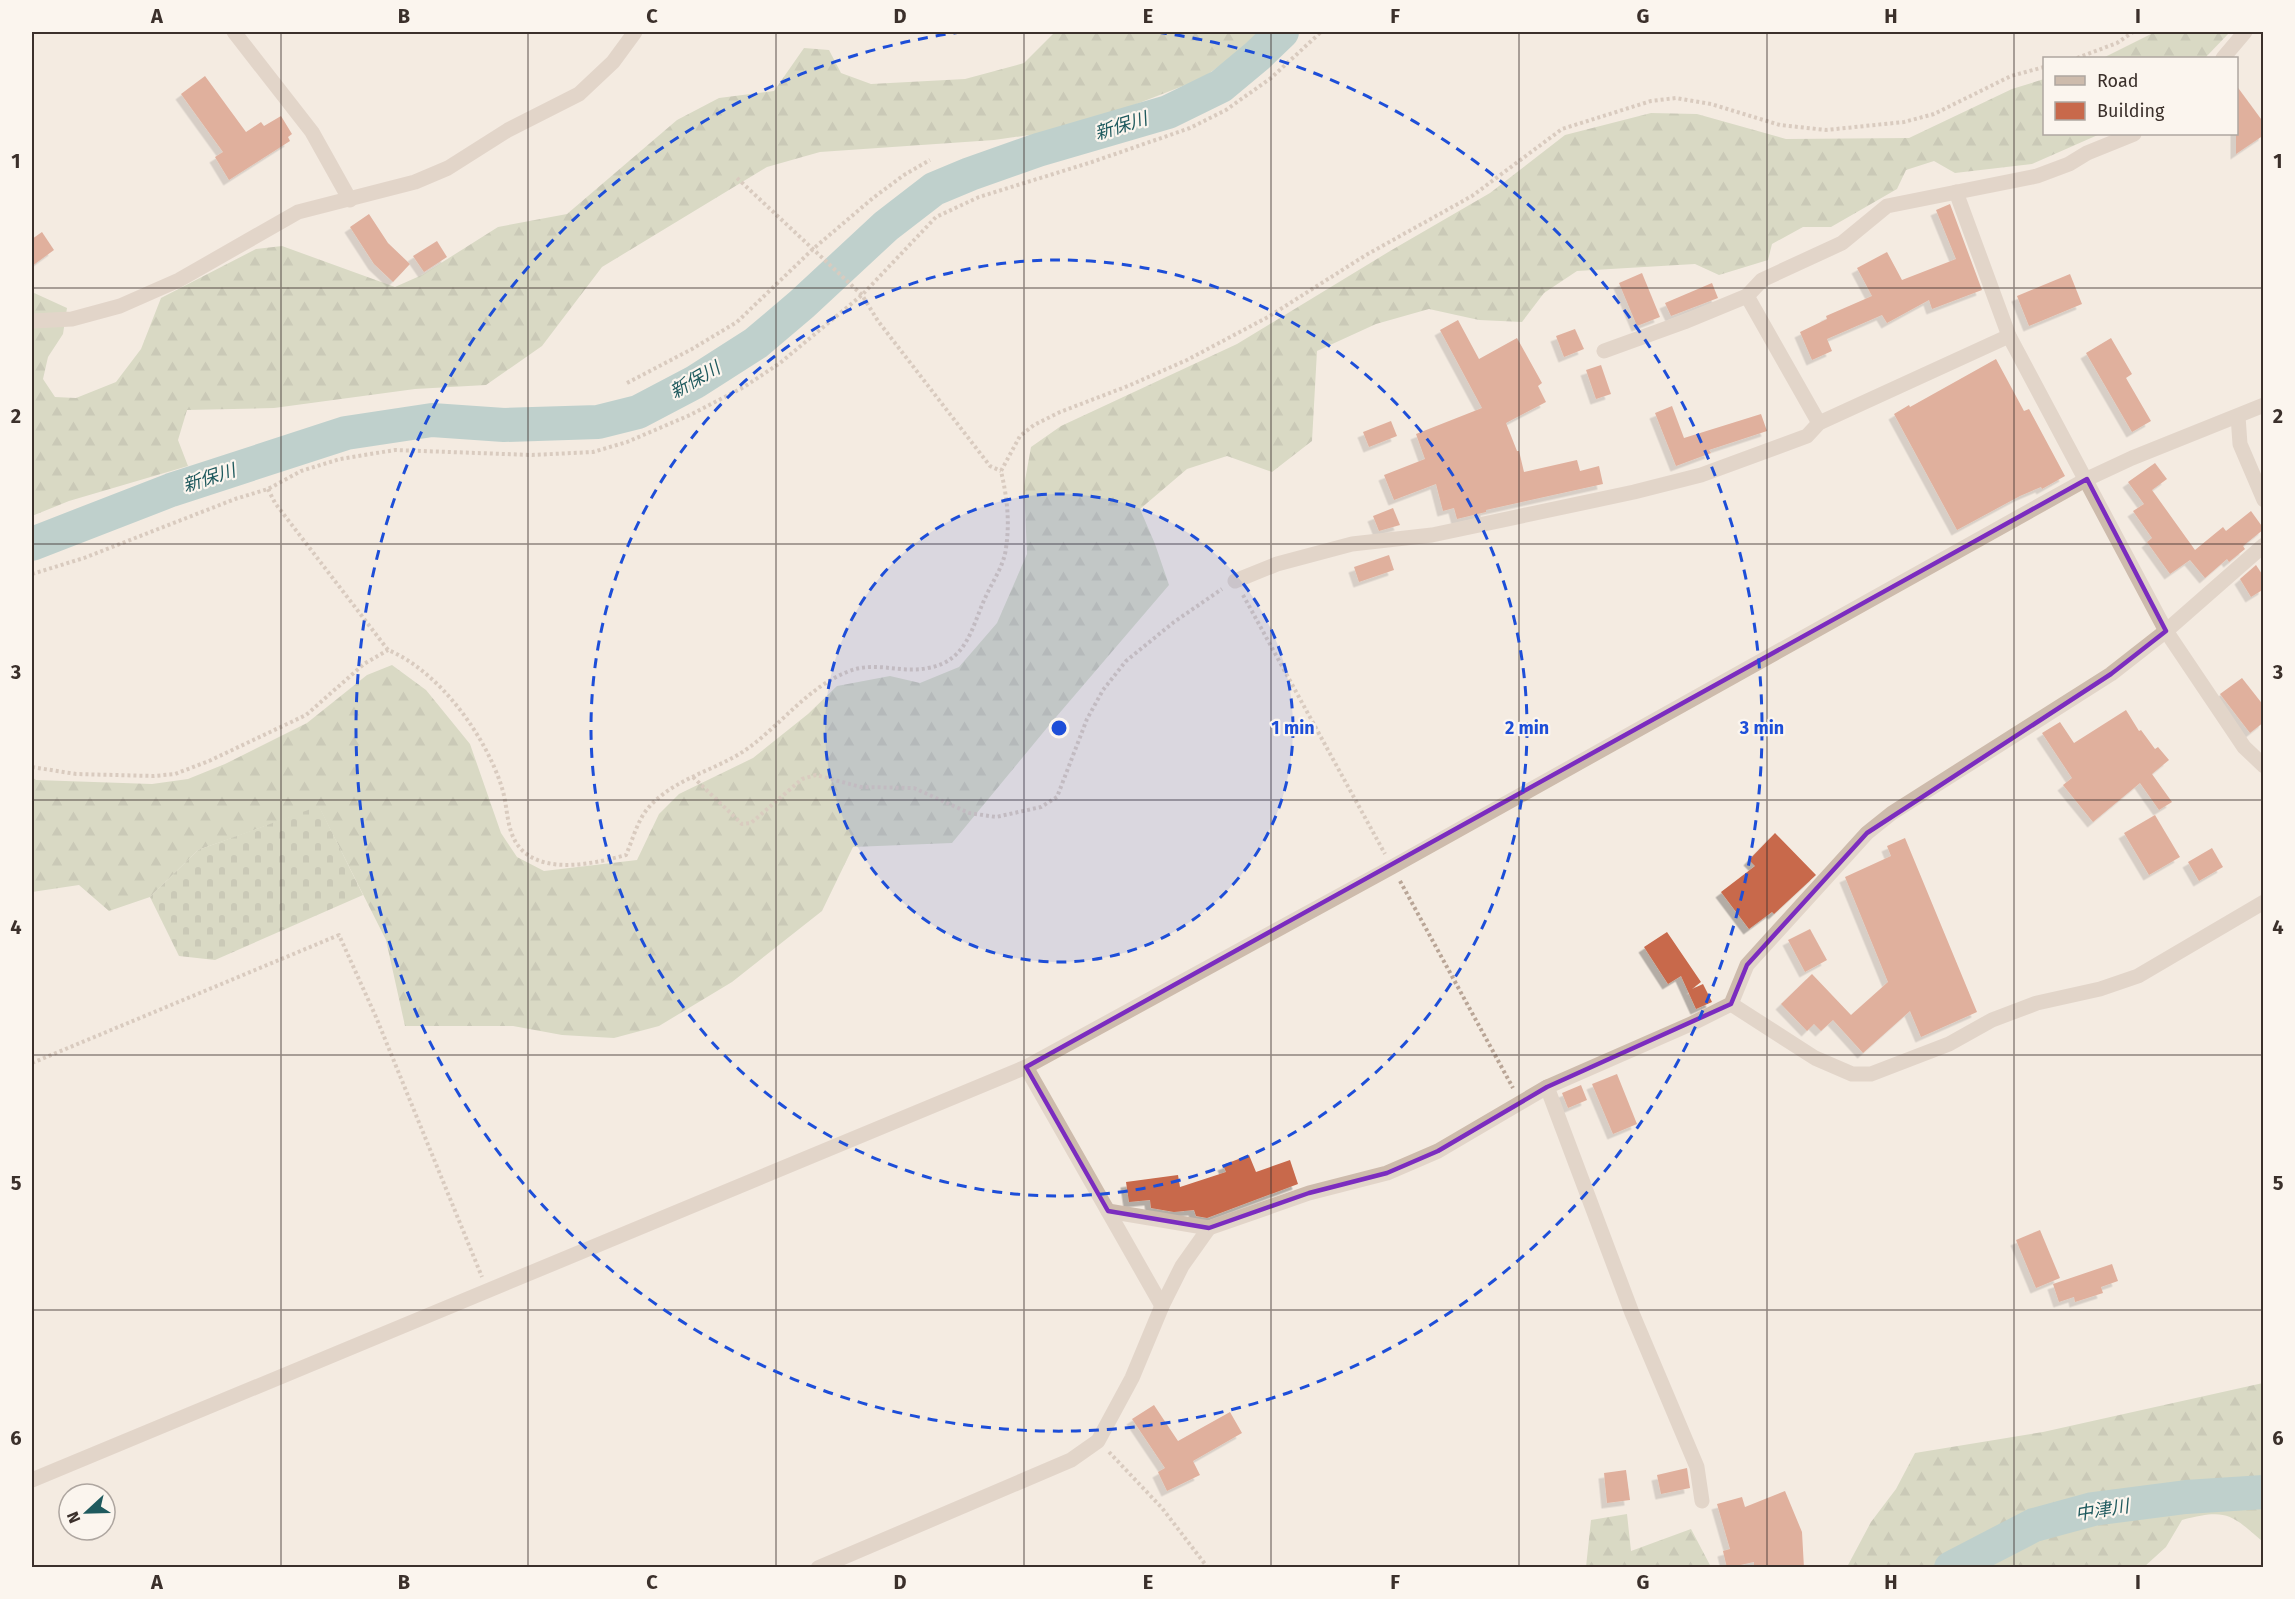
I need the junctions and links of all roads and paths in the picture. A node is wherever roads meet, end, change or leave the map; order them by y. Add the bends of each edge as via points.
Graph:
1 (234, 32) edge
2 (635, 32) edge
3 (1321, 32) edge
4 (2133, 32) edge
5 (2245, 32) edge
6 (2080, 57) edge
7 (2224, 57) edge
8 (2043, 67) edge
9 (2132, 135) edge
10 (930, 160) dead end
11 (737, 178) dead end
12 (1956, 192) junction
13 (350, 200) junction
14 (813, 249) junction
15 (862, 295) junction
16 (1748, 296) junction
17 (32, 321) edge
18 (2009, 336) junction
19 (1604, 351) dead end
20 (627, 383) dead end
21 (2264, 405) edge
22 (2238, 416) junction
23 (1819, 423) junction
24 (1001, 471) junction
25 (2087, 479) junction
26 (268, 489) junction
27 (2264, 500) edge
28 (2264, 545) edge
29 (32, 574) edge
30 (1235, 581) junction
31 (2166, 631) junction
32 (388, 650) junction
33 (2264, 766) edge
34 (32, 767) edge
35 (693, 777) junction
36 (1392, 867) junction
37 (2264, 902) edge
38 (1731, 1004) junction
39 (32, 1064) edge
40 (1026, 1067) junction
41 (1547, 1087) junction
42 (1520, 1102) junction
43 (1108, 1211) junction
44 (1209, 1228) junction
45 (488, 1291) junction
46 (1162, 1306) junction
47 (1098, 1441) junction
48 (32, 1480) edge
49 (1702, 1501) dead end
50 (826, 1566) edge
51 (1208, 1568) edge

1 - 13 street via 312,132
2 - 13 street via 613,62 579,94 508,130 448,168 415,182
3 - 15 path via 1271,78 1226,110 1190,128 979,197 936,217
4 - 6 path
5 - 7 street
8 - 24 path via 2011,76 1934,114 1904,122 1826,130 1780,125 1712,104 1676,98 1651,101 1562,129 1472,196 1366,255 1268,317 1187,360 1034,425 1020,436
9 - 12 street via 2037,176
10 - 14 path via 888,186
11 - 14 path
12 - 16 street via 1887,206 1842,243 1762,280
12 - 18 street
13 - 17 street via 298,212 179,280 120,306 72,319
14 - 15 path
14 - 20 path via 737,322
15 - 24 path via 990,466
15 - 26 path via 780,363 744,387 627,442 593,452 532,455 395,450 340,459 301,471
16 - 19 street
16 - 23 street
18 - 23 street
18 - 25 street
21 - 22 street
22 - 25 street
22 - 27 street via 2240,444
23 - 30 street via 1807,436 1701,474 1432,535 1352,544 1277,564
24 - 35 path via 1008,506 1006,549 966,645 930,668 906,670 873,665 829,680 747,749
25 - 31 street
25 - 36 street
26 - 29 path
26 - 32 path
28 - 31 street
30 - 35 path via 1174,622 1126,661 1103,690 1088,719 1058,796 1041,807 996,817 969,813 914,788 861,787 816,775 802,779 751,823 742,824
30 - 36 path
31 - 33 street via 2244,747
31 - 38 street via 2111,674 1892,813 1867,834 1747,965
32 - 34 path via 364,664 306,716 175,774 76,774
32 - 35 path via 421,668 472,727 502,789 509,830 526,854 540,860 560,866 626,855 647,808 667,789
36 - 40 street
36 - 42 path
37 - 38 street via 2138,976 2028,1006 1949,1044 1871,1074 1852,1074 1815,1058
38 - 41 street
39 - 45 path via 339,935
40 - 43 street
40 - 45 street
41 - 42 street
41 - 49 street via 1632,1313 1697,1467
42 - 44 street via 1438,1151 1388,1173 1309,1193
43 - 44 street
43 - 46 street
44 - 46 street via 1182,1266
45 - 48 street
46 - 47 street via 1132,1378
47 - 50 street via 1071,1460
47 - 51 path via 1162,1508

